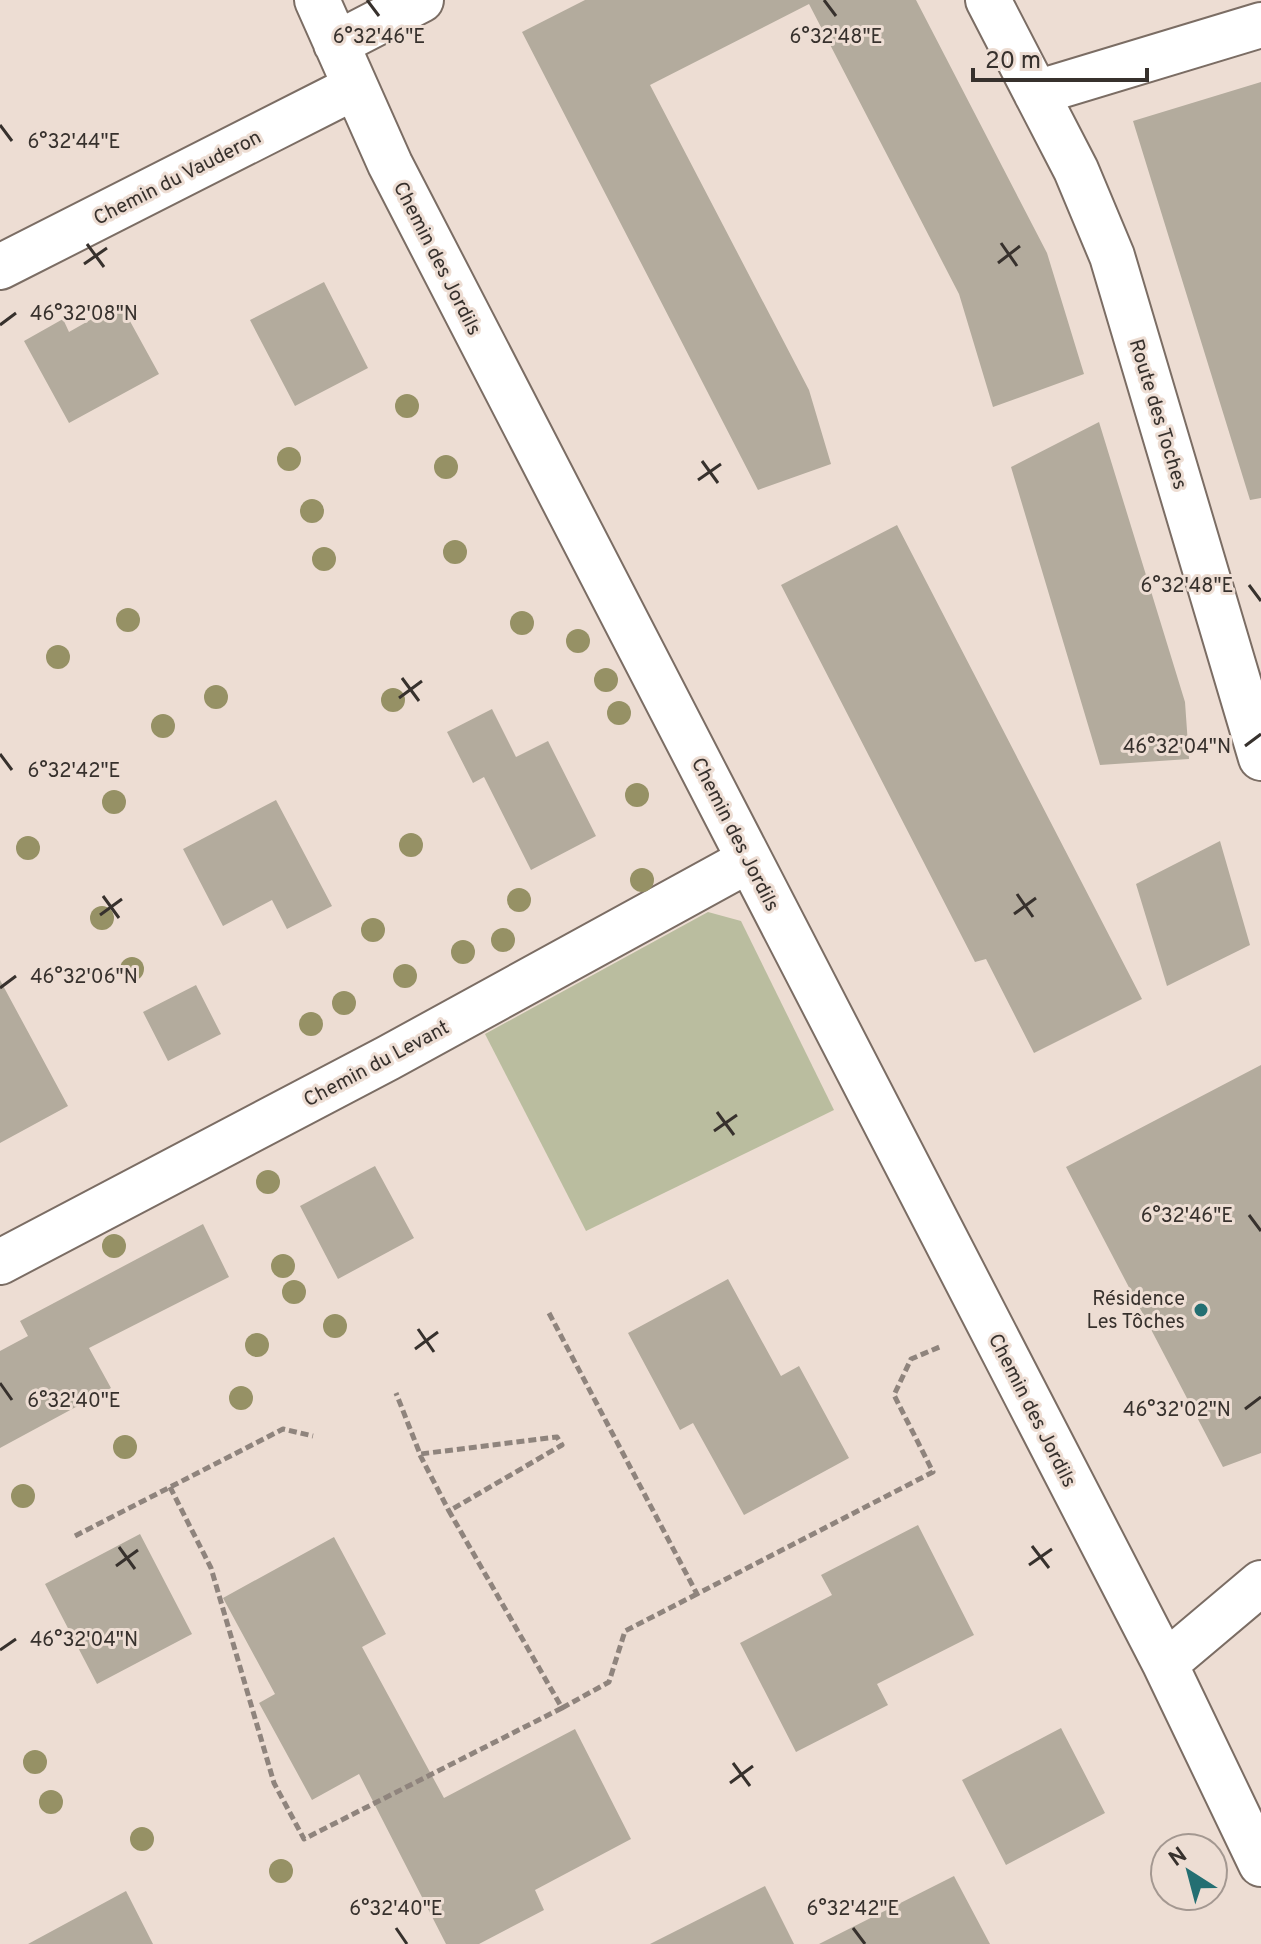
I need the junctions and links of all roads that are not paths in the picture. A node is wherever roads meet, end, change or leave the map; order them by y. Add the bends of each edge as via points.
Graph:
1 (317, 0) edge
2 (421, 0) edge
3 (988, 0) edge
4 (1261, 25) edge
5 (336, 44) junction
6 (355, 87) junction
7 (1036, 93) junction
8 (0, 267) edge
9 (1260, 749) edge
10 (749, 860) junction
11 (0, 1262) edge
12 (1261, 1583) edge
13 (1165, 1664) junction
14 (1261, 1864) edge

1 - 5 street, Chemin des Jordils
2 - 5 street
3 - 7 street, Route des Toches
4 - 7 street
5 - 6 street, Chemin des Jordils
6 - 8 street, Chemin du Vauderon
6 - 10 street, Chemin des Jordils
7 - 9 street, Route des Toches via 1112,256
10 - 11 street, Chemin du Levant
10 - 13 street, Chemin des Jordils
12 - 13 street
13 - 14 street, Chemin des Jordils

